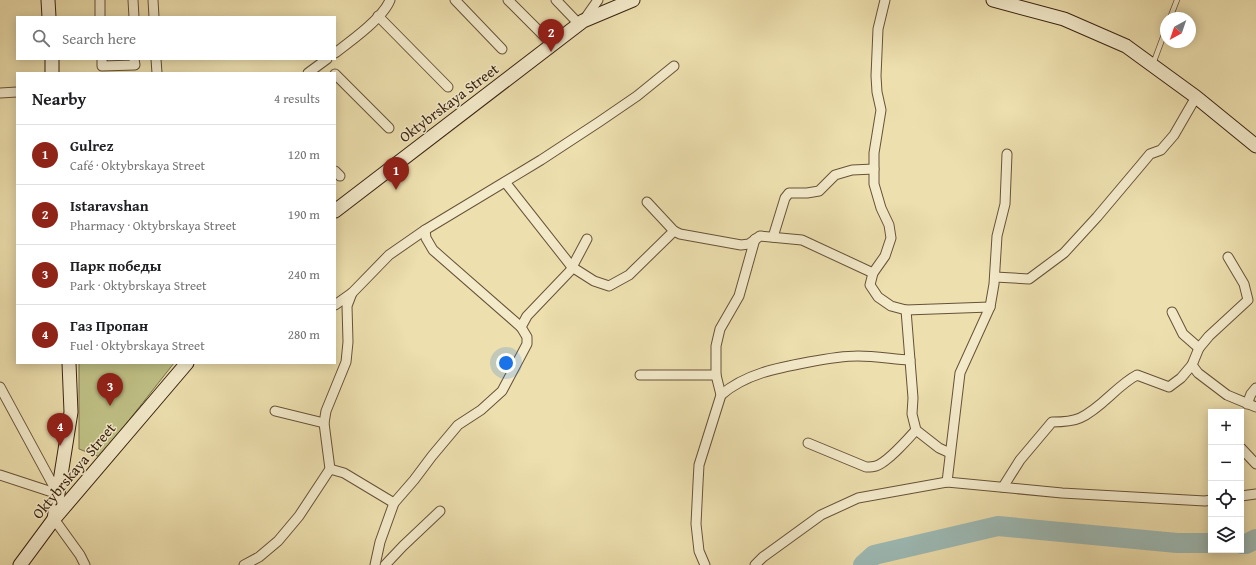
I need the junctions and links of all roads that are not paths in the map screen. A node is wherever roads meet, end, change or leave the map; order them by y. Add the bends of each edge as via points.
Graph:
1 (48, 0) edge
2 (100, 0) edge
3 (133, 0) edge
4 (153, 0) edge
5 (390, 0) edge
6 (455, 0) edge
7 (508, 0) edge
8 (556, 0) edge
9 (598, 0) edge
10 (633, 0) edge
11 (885, 0) edge
12 (993, 0) edge
13 (1177, 0) edge
14 (1172, 12) edge
15 (49, 16) edge
16 (100, 16) edge
17 (134, 16) edge
18 (154, 16) edge
19 (378, 16) junction
20 (581, 22) junction
21 (552, 44) junction
22 (1160, 44) edge
23 (502, 48) dead end
24 (336, 52) edge
25 (52, 60) edge
26 (102, 60) edge
27 (134, 60) edge
28 (156, 60) edge
29 (325, 60) edge
30 (1152, 65) junction
31 (674, 66) dead end
32 (52, 72) edge
33 (157, 72) edge
34 (309, 72) edge
35 (334, 72) edge
36 (336, 74) edge
37 (448, 87) dead end
38 (16, 92) edge
39 (0, 93) edge
40 (1196, 97) junction
41 (389, 128) dead end
42 (1256, 146) edge
43 (1007, 154) dead end
44 (874, 169) junction
45 (505, 182) junction
46 (647, 202) dead end
47 (336, 210) edge
48 (425, 230) junction
49 (674, 231) junction
50 (773, 237) junction
51 (587, 239) dead end
52 (755, 239) junction
53 (1228, 257) dead end
54 (572, 267) junction
55 (873, 273) junction
56 (995, 277) junction
57 (352, 293) junction
58 (336, 304) edge
59 (990, 307) junction
60 (906, 310) junction
61 (1172, 312) dead end
62 (521, 327) junction
63 (1198, 348) junction
64 (910, 360) junction
65 (69, 364) edge
66 (186, 364) edge
67 (1192, 365) junction
68 (640, 375) dead end
69 (716, 375) junction
70 (0, 387) edge
71 (1256, 388) edge
72 (721, 395) junction
73 (1252, 406) edge
74 (274, 411) dead end
75 (324, 423) junction
76 (916, 430) junction
77 (808, 443) dead end
78 (1244, 451) edge
79 (950, 453) junction
80 (1256, 464) edge
81 (330, 469) junction
82 (0, 475) edge
83 (947, 482) junction
84 (1003, 487) junction
85 (58, 494) junction
86 (1256, 494) edge
87 (1244, 496) edge
88 (1208, 500) edge
89 (394, 503) junction
90 (440, 512) dead end
91 (54, 519) junction
92 (20, 565) edge
93 (85, 565) edge
94 (244, 565) edge
95 (375, 565) edge
96 (385, 565) edge
97 (705, 565) edge
98 (755, 565) edge

1 - 15 main road
2 - 16 street
3 - 17 street
4 - 18 street
5 - 19 street
6 - 23 street
7 - 21 street
8 - 20 street
9 - 20 street
10 - 20 main road, Oktybrskaya Street
11 - 44 street via 878,29 876,76 881,110 874,152
12 - 30 main road via 1064,19 1126,46
13 - 14 lane
19 - 24 street
19 - 37 street
20 - 21 main road, Oktybrskaya Street
21 - 47 main road, Oktybrskaya Street
22 - 30 lane
25 - 32 main road
26 - 27 street via 102,66 135,65
28 - 33 street
29 - 34 street
29 - 35 street
30 - 40 main road
31 - 45 street via 624,105
36 - 41 street
38 - 39 street
40 - 42 main road
40 - 56 street via 1174,135 1161,150 1150,154 1064,253 1029,278
43 - 56 street via 1005,204 997,236
44 - 50 street via 852,170 835,175 820,191 789,193 785,198
44 - 55 street via 874,184 891,238 885,256
45 - 48 street
45 - 54 street
46 - 49 street
48 - 57 street via 389,255
48 - 62 street via 426,238 433,250
49 - 52 street via 741,245 749,244
49 - 54 street via 629,275 609,286 594,281
50 - 52 street via 760,236
50 - 55 street via 802,240
51 - 54 street
52 - 69 street via 739,296 720,329 716,346
53 - 63 street via 1244,284 1248,300
54 - 62 street via 527,316
55 - 60 street via 870,285 878,296 892,306
56 - 59 street
57 - 58 street
57 - 75 street via 347,306 346,362 326,411
59 - 60 street
59 - 79 street via 960,373
60 - 64 street
61 - 63 street via 1183,334
62 - 89 street via 527,337 526,344 502,391 481,410 458,425
63 - 67 street
64 - 72 street via 858,356 789,366 760,373 734,385
64 - 76 street via 912,414
65 - 85 main road via 71,412
66 - 91 main road, Oktybrskaya Street
67 - 73 street via 1198,373 1227,395
67 - 84 street via 1169,387 1137,375 1080,418 1052,422 1020,460
68 - 69 street
69 - 72 street
70 - 85 street
71 - 73 street via 1251,394
72 - 97 street via 699,466 696,524 700,552
74 - 75 street
75 - 81 street
76 - 77 street via 876,467 866,467
76 - 79 street via 938,448
78 - 80 street
79 - 83 street
81 - 89 street via 344,473
81 - 94 street via 300,516 278,541
82 - 85 street
83 - 84 street
83 - 98 street via 858,498 821,515
84 - 88 street via 1062,493
85 - 91 main road
86 - 87 street
89 - 95 street
90 - 96 street
91 - 92 main road, Oktybrskaya Street
91 - 93 street

